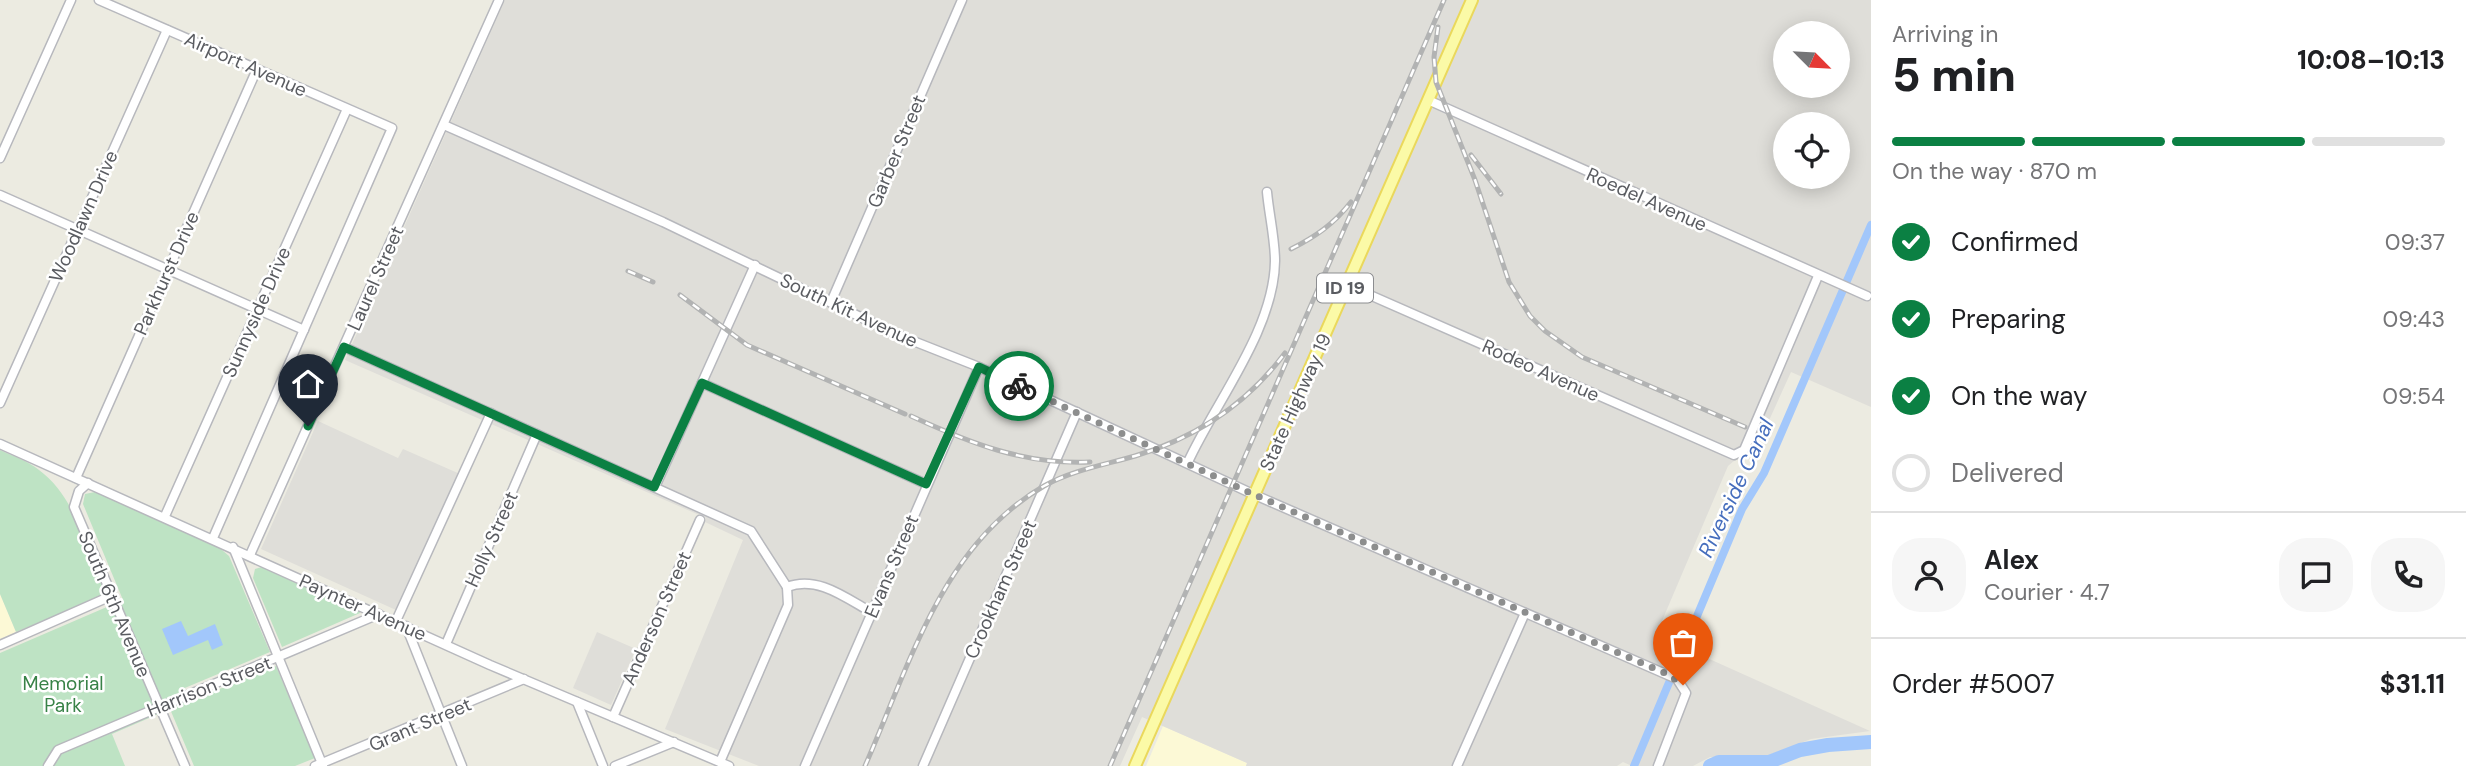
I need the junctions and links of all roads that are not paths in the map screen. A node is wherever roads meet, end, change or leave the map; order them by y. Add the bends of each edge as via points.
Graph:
1 (71, 0) edge
2 (99, 0) edge
3 (499, 0) edge
4 (962, 0) edge
5 (1472, 0) edge
6 (167, 30) junction
7 (257, 69) junction
8 (1428, 100) junction
9 (348, 109) junction
10 (444, 125) junction
11 (0, 158) edge
12 (1267, 192) dead end
13 (0, 195) edge
14 (78, 229) junction
15 (755, 265) junction
16 (168, 269) junction
17 (1818, 276) junction
18 (1347, 285) junction
19 (1867, 296) dead end
20 (831, 302) junction
21 (258, 309) junction
22 (304, 330) junction
23 (344, 347) junction
24 (979, 367) junction
25 (702, 383) junction
26 (0, 403) edge
27 (1077, 412) junction
28 (491, 413) junction
29 (537, 434) junction
30 (0, 444) edge
31 (1188, 462) junction
32 (76, 478) junction
33 (88, 483) junction
34 (926, 484) junction
35 (654, 487) junction
36 (1255, 495) junction
37 (165, 516) junction
38 (700, 520) dead end
39 (213, 538) junction
40 (233, 547) junction
41 (250, 555) junction
42 (787, 587) junction
43 (111, 596) junction
44 (871, 612) junction
45 (1525, 613) junction
46 (379, 614) junction
47 (396, 621) junction
48 (406, 626) junction
49 (446, 644) junction
50 (0, 645) edge
51 (278, 658) junction
52 (524, 679) junction
53 (578, 702) junction
54 (158, 705) junction
55 (441, 715) junction
56 (613, 717) junction
57 (674, 742) junction
58 (720, 762) junction
59 (320, 765) edge
60 (48, 766) edge
61 (185, 766) edge
62 (462, 766) edge
63 (603, 766) edge
64 (615, 766) edge
65 (729, 766) edge
66 (804, 766) edge
67 (923, 766) edge
68 (1135, 766) edge
69 (1457, 766) edge
70 (1658, 766) edge

1 - 11 street
2 - 6 street, Airport Avenue
3 - 10 street, Laurel Street
4 - 20 street, Garber Street
5 - 8 main road, State Highway 19 / ID 19
6 - 7 street, Airport Avenue
6 - 14 street, Woodlawn Drive
7 - 9 street, Airport Avenue
7 - 16 street, Parkhurst Drive
8 - 17 street, Roedel Avenue
8 - 18 main road, State Highway 19 / ID 19
9 - 21 street, Sunnyside Drive
9 - 22 street, Airport Avenue via 392,128
10 - 15 street, South Kit Avenue
10 - 23 street, Laurel Street
12 - 31 street via 1275,261 1272,286 1254,339
13 - 14 street
14 - 16 street
14 - 26 street, Woodlawn Drive
15 - 20 street, South Kit Avenue
15 - 25 street
16 - 21 street
16 - 32 street, Parkhurst Drive
17 - 18 street, Rodeo Avenue via 1744,450 1734,455
17 - 19 street, Roedel Avenue
18 - 36 main road, State Highway 19 / ID 19
20 - 24 street, South Kit Avenue
21 - 22 street
21 - 37 street, Sunnyside Drive
22 - 39 street
23 - 28 street
23 - 41 street, Laurel Street
24 - 27 street, South Kit Avenue
24 - 34 street, Evans Street
25 - 34 street
25 - 35 street
27 - 31 street, South Kit Avenue
27 - 67 street, Crookham Street
28 - 29 street
28 - 47 street
29 - 35 street
29 - 49 street, Holly Street
30 - 32 street, Paynter Avenue
31 - 36 street, South Kit Avenue
32 - 33 street, Paynter Avenue
33 - 37 street, Paynter Avenue
33 - 43 street, South 6th Avenue via 79,491 74,506
34 - 44 street, Evans Street
35 - 42 street via 751,531
36 - 45 street, South Kit Avenue
36 - 68 main road, State Highway 19 / ID 19
37 - 39 street, Paynter Avenue
38 - 56 street, Anderson Street
39 - 40 street, Paynter Avenue
40 - 41 street, Paynter Avenue
40 - 51 street
41 - 46 street, Paynter Avenue
42 - 44 street via 800,582 827,587
42 - 58 street via 788,605
43 - 50 street
43 - 54 street, South 6th Avenue
44 - 66 street, Evans Street
45 - 69 street
45 - 70 street, South Kit Avenue via 1680,682 1686,693
46 - 47 street, Paynter Avenue
46 - 51 street, Harrison Street
47 - 48 street, Paynter Avenue
48 - 49 street, Paynter Avenue
48 - 55 street
49 - 52 street, Paynter Avenue
51 - 54 street, Harrison Street
51 - 59 street
52 - 53 street, Paynter Avenue
52 - 55 street, Grant Street
53 - 56 street, Paynter Avenue
53 - 63 street
54 - 60 street, Harrison Street via 58,750
54 - 61 street, South 6th Avenue
55 - 59 street, Grant Street
55 - 62 street
56 - 57 street, Paynter Avenue
57 - 58 street, Paynter Avenue
57 - 64 street
58 - 65 street, Paynter Avenue

